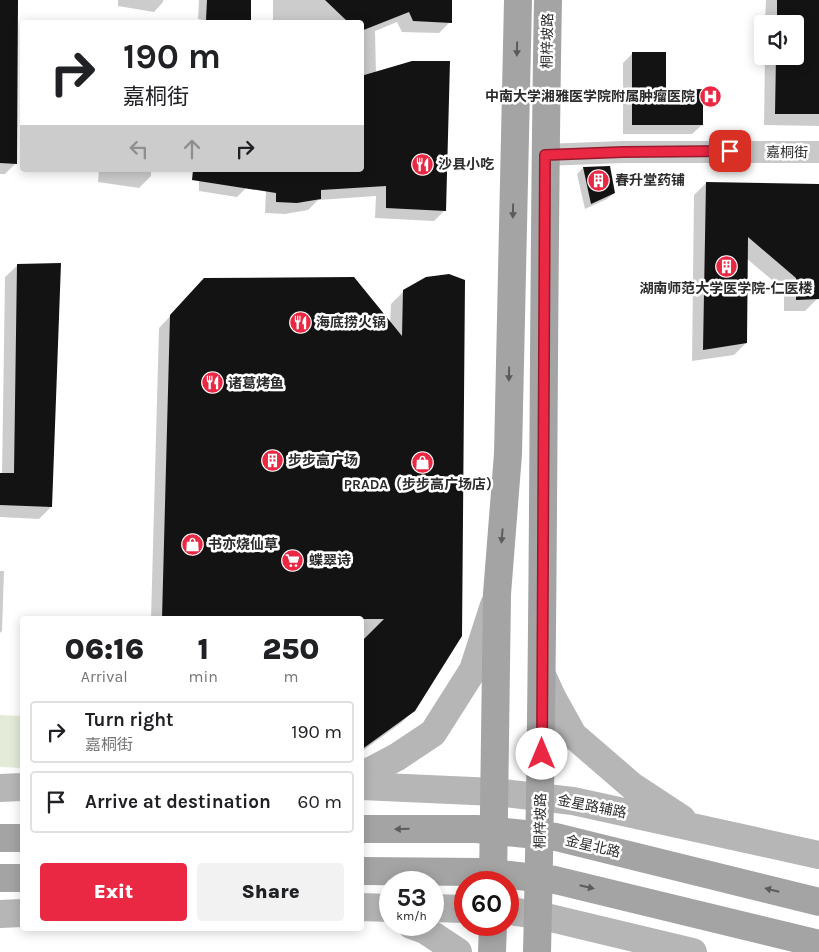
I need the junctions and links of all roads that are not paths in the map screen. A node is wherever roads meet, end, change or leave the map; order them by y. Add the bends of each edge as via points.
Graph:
1 (518, 0) edge
2 (548, 0) edge
3 (819, 152) edge
4 (545, 155) junction
5 (497, 594) junction
6 (542, 675) junction
7 (364, 774) edge
8 (364, 786) edge
9 (20, 787) edge
10 (0, 788) edge
11 (495, 792) junction
12 (541, 796) junction
13 (696, 828) junction
14 (364, 830) edge
15 (494, 830) junction
16 (540, 835) junction
17 (0, 838) edge
18 (20, 838) edge
19 (819, 855) edge
20 (364, 871) edge
21 (493, 871) edge
22 (454, 873) edge
23 (0, 878) edge
24 (20, 878) edge
25 (519, 878) edge
26 (539, 878) junction
27 (819, 902) edge
28 (519, 912) edge
29 (20, 913) edge
30 (0, 914) edge
31 (538, 915) junction
32 (434, 936) edge
33 (493, 936) edge
34 (647, 941) junction
35 (819, 944) edge
36 (458, 952) edge
37 (492, 952) edge
38 (537, 952) edge
39 (604, 952) edge
40 (693, 952) edge

1 -> 5 main road via 508,454
2 - 4 main road, 桐梓坡路
3 - 4 street, 嘉桐街
4 - 6 main road, 桐梓坡路
5 - 7 street via 473,670 433,733 398,757
5 - 11 main road
6 - 12 main road, 桐梓坡路
6 - 13 street via 573,735 632,786
8 - 11 street, 金星路辅路
9 - 10 street
11 - 12 street, 金星路辅路
11 - 15 main road
12 - 13 street, 金星路辅路
12 - 16 main road, 桐梓坡路
13 - 19 street, 金星路辅路
15 -> 14 main road, 金星北路
15 - 16 main road, 金星北路
15 - 21 main road
16 - 26 main road, 桐梓坡路
27 -> 16 main road, 金星北路
17 - 18 main road
20 - 22 main road
23 - 24 main road
25 - 26 main road
26 - 31 main road, 桐梓坡路
26 -> 35 main road
28 - 31 street
29 - 30 street
31 - 34 street
31 - 38 main road, 桐梓坡路
32 - 36 street
33 - 37 main road
34 - 39 street via 617,944
34 - 40 street

